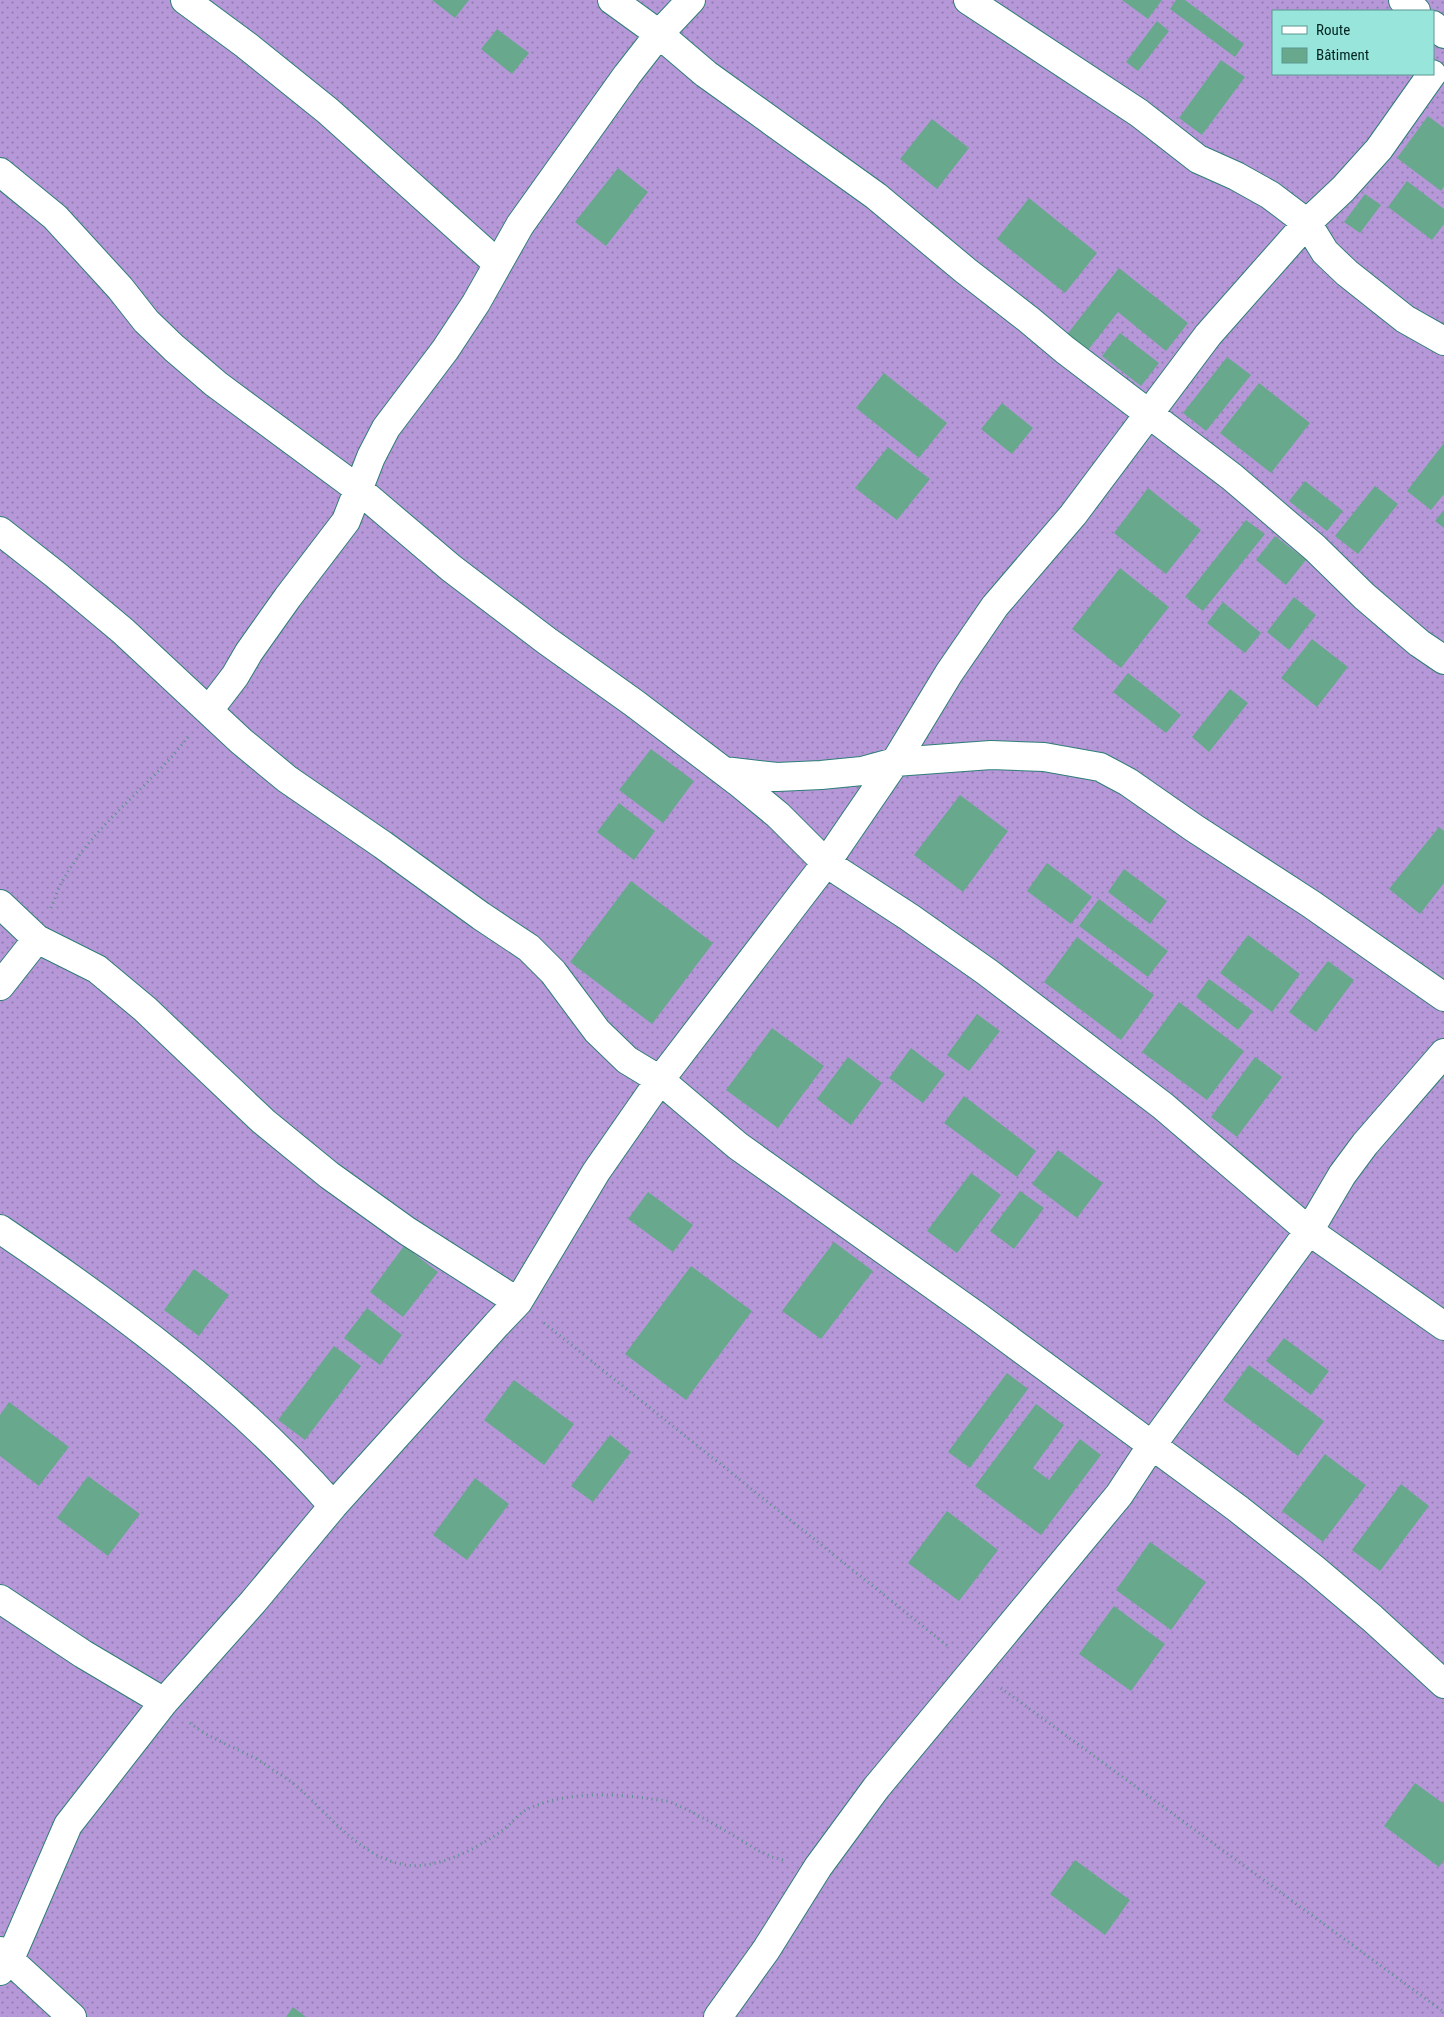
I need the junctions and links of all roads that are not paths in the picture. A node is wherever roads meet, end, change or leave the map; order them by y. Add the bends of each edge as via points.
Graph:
1 (185, 0) edge
2 (612, 0) edge
3 (691, 0) edge
4 (968, 0) edge
5 (1403, 0) edge
6 (1415, 10) edge
7 (1434, 26) edge
8 (659, 34) junction
9 (1444, 34) edge
10 (1444, 57) edge
11 (1434, 70) edge
12 (1431, 75) edge
13 (0, 172) edge
14 (1307, 223) junction
15 (497, 264) junction
16 (1444, 341) edge
17 (1149, 414) junction
18 (358, 489) junction
19 (0, 531) edge
20 (1444, 660) edge
21 (209, 710) junction
22 (895, 762) junction
23 (724, 771) junction
24 (826, 863) junction
25 (0, 904) edge
26 (37, 939) junction
27 (0, 986) edge
28 (1444, 997) edge
29 (1444, 1053) edge
30 (660, 1080) junction
31 (0, 1229) edge
32 (1309, 1231) junction
33 (518, 1302) junction
34 (1444, 1326) edge
35 (1152, 1445) junction
36 (333, 1506) junction
37 (0, 1599) edge
38 (1444, 1684) edge
39 (164, 1702) junction
40 (3, 1960) edge
41 (72, 2017) edge
42 (718, 2017) edge

1 - 15 street via 328,111
2 - 8 street
3 - 8 street
4 - 14 street via 1139,113 1198,159 1270,195
5 - 6 street
7 - 9 street
8 - 15 street via 556,172
8 - 17 street via 706,74 876,196
10 - 11 street
12 - 14 street via 1380,149
13 - 18 street via 55,217 146,321 174,348 216,384
14 - 16 street via 1325,252 1347,273 1405,319
14 - 17 street via 1208,335
15 - 18 street via 445,350 386,428
17 - 20 street via 1232,477 1419,643
17 - 22 street via 1073,515 995,606
18 - 21 street via 346,521
18 - 23 street via 466,579
19 - 21 street via 123,631
21 - 30 street via 287,779 529,948 552,972 597,1031 627,1060
22 - 23 street via 862,771 821,775 777,777
22 - 24 street
22 - 28 street via 991,755 1044,757 1100,767 1128,782 1312,904
23 - 24 street via 778,815
24 - 30 street
24 - 32 street via 987,972 1162,1106
25 - 26 street
26 - 27 street
26 - 33 street via 97,969 145,1009 263,1121 329,1175 407,1231
29 - 32 street via 1365,1144 1342,1175
30 - 33 street via 596,1172
30 - 35 street via 738,1146
31 - 36 street via 91,1291 186,1367 256,1427
32 - 34 street
32 - 35 street
33 - 36 street
35 - 38 street via 1313,1568
35 - 42 street via 1119,1495 876,1788 818,1867 766,1950
36 - 39 street
37 - 39 street
39 - 40 street via 68,1825
40 - 41 street

